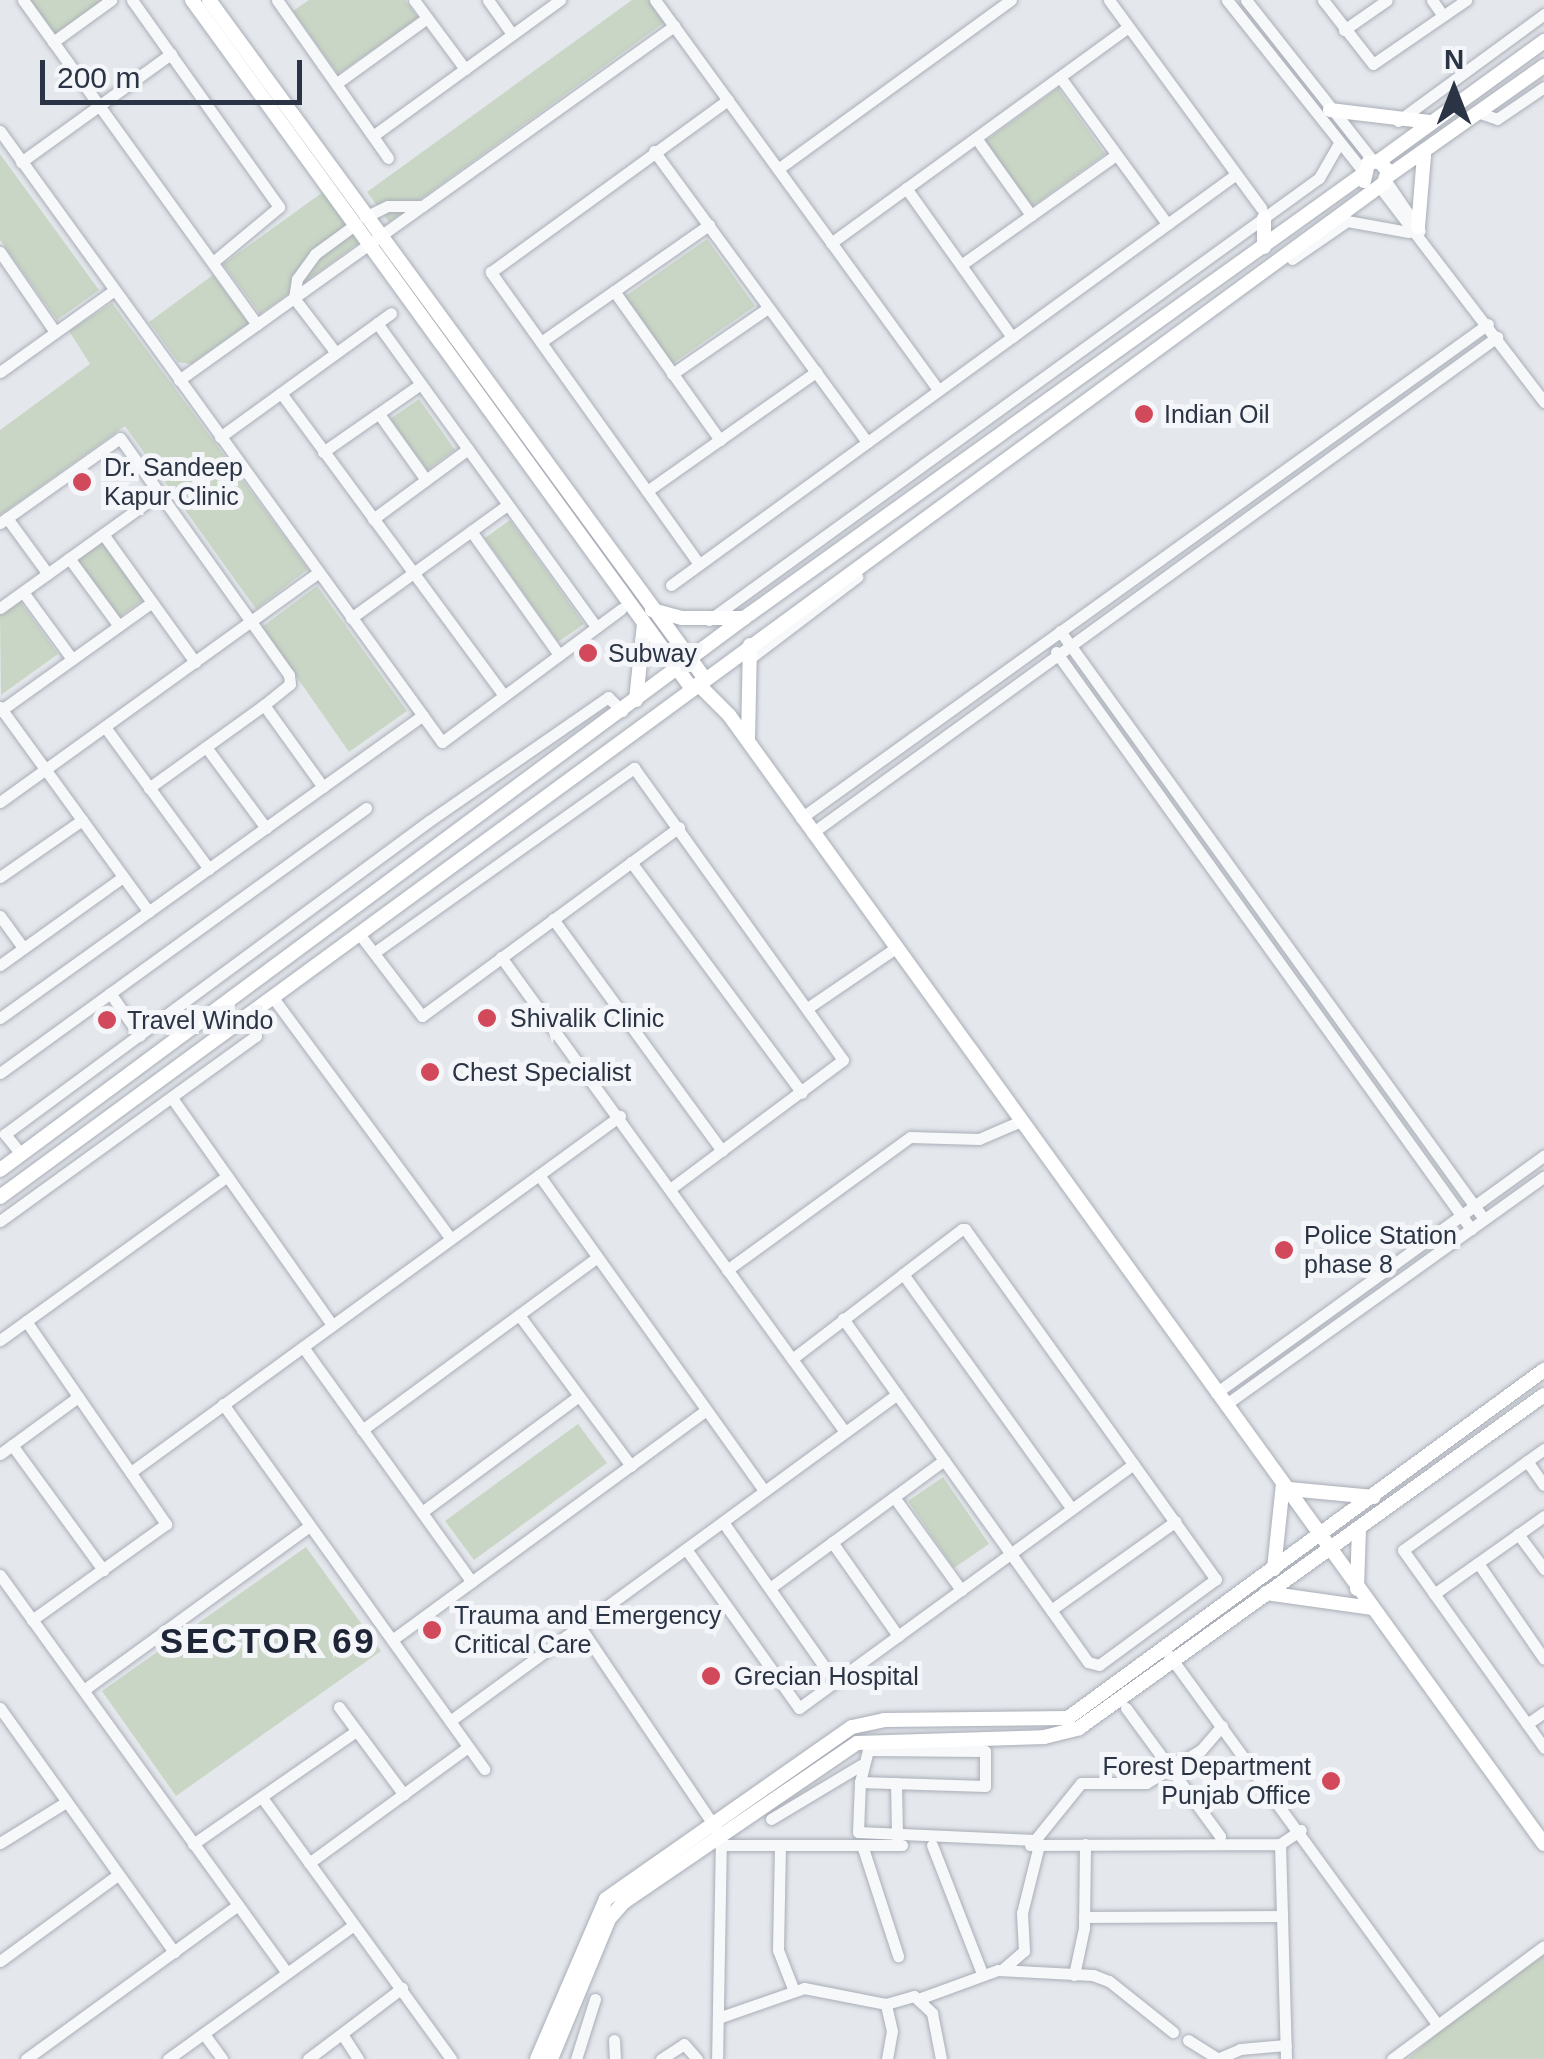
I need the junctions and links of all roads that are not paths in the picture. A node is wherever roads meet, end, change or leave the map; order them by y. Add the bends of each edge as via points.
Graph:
1 (23, 0) edge
2 (111, 0) edge
3 (132, 0) edge
4 (192, 0) edge
5 (210, 0) edge
6 (414, 0) edge
7 (488, 0) edge
8 (560, 0) edge
9 (656, 0) edge
10 (1012, 0) edge
11 (1109, 0) edge
12 (1227, 0) edge
13 (1246, 0) edge
14 (1323, 0) edge
15 (1387, 0) edge
16 (1432, 0) edge
17 (1466, 0) edge
18 (284, 2) edge
19 (1544, 14) edge
20 (1444, 16) junction
21 (427, 18) junction
22 (674, 26) junction
23 (1128, 28) junction
24 (1344, 30) junction
25 (512, 34) junction
26 (1544, 41) edge
27 (53, 42) junction
28 (171, 54) junction
29 (1544, 66) edge
30 (464, 70) junction
31 (1060, 77) junction
32 (336, 83) junction
33 (1544, 87) edge
34 (728, 100) junction
35 (99, 106) junction
36 (1330, 110) junction
37 (1480, 113) junction
38 (1398, 121) junction
39 (1431, 122) junction
40 (0, 131) edge
41 (374, 135) junction
42 (976, 138) junction
43 (1338, 145) junction
44 (654, 151) junction
45 (1424, 154) junction
46 (1116, 155) junction
47 (388, 158) dead end
48 (21, 162) junction
49 (1369, 167) junction
50 (778, 169) junction
51 (1235, 175) junction
52 (1382, 182) junction
53 (906, 188) junction
54 (422, 206) junction
55 (1262, 213) junction
56 (1031, 215) junction
57 (360, 220) junction
58 (1167, 224) junction
59 (709, 225) junction
60 (1417, 234) junction
61 (374, 240) junction
62 (831, 243) junction
63 (1264, 248) junction
64 (0, 252) edge
65 (213, 262) junction
66 (1282, 262) junction
67 (960, 266) junction
68 (114, 291) junction
69 (614, 292) junction
70 (294, 298) junction
71 (768, 308) junction
72 (390, 313) dead end
73 (377, 323) junction
74 (256, 324) junction
75 (1488, 324) junction
76 (55, 332) junction
77 (1012, 337) junction
78 (1497, 337) junction
79 (541, 342) junction
80 (336, 353) junction
81 (0, 372) edge
82 (816, 372) junction
83 (672, 374) junction
84 (179, 380) junction
85 (420, 384) junction
86 (938, 390) junction
87 (281, 393) junction
88 (1544, 402) edge
89 (379, 414) junction
90 (220, 437) junction
91 (720, 440) junction
92 (867, 442) junction
93 (468, 449) junction
94 (324, 452) junction
95 (426, 480) junction
96 (647, 491) junction
97 (160, 493) junction
98 (507, 504) junction
99 (1219, 516) junction
100 (373, 518) junction
101 (3, 520) edge
102 (1232, 529) junction
103 (472, 531) junction
104 (103, 534) junction
105 (69, 558) junction
106 (699, 564) junction
107 (413, 573) junction
108 (48, 574) junction
109 (318, 574) junction
110 (672, 585) dead end
111 (23, 592) junction
112 (152, 602) junction
113 (0, 608) edge
114 (621, 609) dead end
115 (648, 617) junction
116 (351, 618) junction
117 (744, 618) junction
118 (787, 618) junction
119 (803, 618) junction
120 (709, 620) junction
121 (252, 621) junction
122 (118, 626) junction
123 (596, 627) junction
124 (1060, 630) junction
125 (1047, 640) junction
126 (1070, 646) junction
127 (750, 652) junction
128 (559, 655) junction
129 (1058, 655) junction
130 (690, 658) junction
131 (72, 660) junction
132 (195, 662) junction
133 (676, 669) junction
134 (698, 684) junction
135 (504, 696) junction
136 (636, 700) junction
137 (264, 706) junction
138 (1, 709) edge
139 (622, 711) junction
140 (424, 715) junction
141 (105, 727) junction
142 (748, 742) junction
143 (206, 747) junction
144 (586, 769) junction
145 (45, 770) junction
146 (323, 787) junction
147 (150, 788) junction
148 (602, 788) junction
149 (0, 802) edge
150 (366, 808) dead end
151 (1190, 810) junction
152 (801, 818) junction
153 (82, 820) junction
154 (1178, 820) junction
155 (679, 827) junction
156 (266, 828) junction
157 (812, 834) junction
158 (631, 862) junction
159 (209, 869) junction
160 (123, 876) junction
161 (0, 877) edge
162 (1260, 908) junction
163 (149, 912) junction
164 (0, 916) edge
165 (1247, 917) junction
166 (553, 919) junction
167 (360, 935) junction
168 (23, 948) junction
169 (898, 948) junction
170 (375, 952) junction
171 (502, 956) junction
172 (0, 965) edge
173 (110, 994) junction
174 (274, 999) junction
175 (809, 1006) junction
176 (251, 1016) junction
177 (0, 1018) edge
178 (140, 1036) junction
179 (0, 1072) edge
180 (802, 1093) junction
181 (172, 1098) junction
182 (1405, 1109) junction
183 (620, 1116) junction
184 (1392, 1119) junction
185 (1021, 1120) junction
186 (2, 1136) edge
187 (722, 1151) junction
188 (20, 1154) junction
189 (1544, 1156) edge
190 (0, 1170) edge
191 (539, 1175) junction
192 (227, 1176) junction
193 (1544, 1177) edge
194 (670, 1188) junction
195 (0, 1197) edge
196 (1475, 1206) junction
197 (1461, 1216) junction
198 (1484, 1219) junction
199 (0, 1222) edge
200 (1470, 1229) junction
201 (451, 1238) junction
202 (596, 1258) junction
203 (727, 1270) junction
204 (903, 1274) junction
205 (519, 1315) junction
206 (843, 1320) junction
207 (26, 1321) junction
208 (332, 1326) junction
209 (0, 1340) edge
210 (303, 1346) junction
211 (792, 1358) junction
212 (1544, 1370) edge
213 (896, 1394) junction
214 (1544, 1395) edge
215 (78, 1396) junction
216 (579, 1396) junction
217 (1221, 1399) junction
218 (223, 1404) junction
219 (706, 1410) junction
220 (362, 1430) junction
221 (845, 1432) junction
222 (12, 1445) junction
223 (1544, 1449) edge
224 (0, 1454) edge
225 (944, 1460) junction
226 (1527, 1461) junction
227 (1134, 1464) junction
228 (630, 1466) junction
229 (131, 1472) junction
230 (1544, 1484) edge
231 (1286, 1486) junction
232 (764, 1492) junction
233 (894, 1497) junction
234 (1374, 1497) junction
235 (1072, 1509) junction
236 (422, 1512) junction
237 (1544, 1516) edge
238 (1176, 1521) junction
239 (723, 1522) junction
240 (310, 1526) junction
241 (1359, 1528) junction
242 (1518, 1534) junction
243 (832, 1542) junction
244 (1324, 1544) junction
245 (686, 1549) junction
246 (1010, 1555) junction
247 (1478, 1563) junction
248 (1274, 1569) junction
249 (1544, 1569) edge
250 (102, 1570) junction
251 (1, 1580) edge
252 (472, 1582) junction
253 (770, 1588) junction
254 (1357, 1589) junction
255 (961, 1590) junction
256 (1266, 1593) junction
257 (1434, 1594) junction
258 (1182, 1604) junction
259 (1371, 1608) junction
260 (1050, 1610) junction
261 (32, 1620) junction
262 (1195, 1622) junction
263 (580, 1626) junction
264 (898, 1636) junction
265 (392, 1640) junction
266 (1161, 1646) junction
267 (1543, 1655) edge
268 (1171, 1658) junction
269 (836, 1682) junction
270 (84, 1689) junction
271 (338, 1707) dead end
272 (0, 1708) edge
273 (1126, 1708) dead end
274 (1544, 1712) edge
275 (450, 1721) junction
276 (1526, 1724) junction
277 (1225, 1730) junction
278 (356, 1731) junction
279 (468, 1748) junction
280 (1544, 1748) edge
281 (861, 1765) junction
282 (484, 1770) dead end
283 (1172, 1770) junction
284 (860, 1782) junction
285 (896, 1784) junction
286 (404, 1794) junction
287 (263, 1799) junction
288 (66, 1802) junction
289 (771, 1819) dead end
290 (1301, 1830) junction
291 (719, 1834) junction
292 (1220, 1836) dead end
293 (898, 1837) junction
294 (0, 1843) edge
295 (193, 1844) junction
296 (1039, 1844) junction
297 (1085, 1844) junction
298 (1280, 1844) junction
299 (1544, 1844) edge
300 (780, 1845) junction
301 (862, 1845) junction
302 (932, 1845) junction
303 (309, 1863) junction
304 (116, 1876) junction
305 (238, 1905) junction
306 (1282, 1916) junction
307 (1084, 1917) junction
308 (354, 1925) junction
309 (1544, 1946) edge
310 (174, 1952) junction
311 (898, 1956) dead end
312 (0, 1961) edge
313 (1003, 1969) junction
314 (286, 1971) junction
315 (982, 1973) junction
316 (1074, 1974) junction
317 (402, 1988) junction
318 (794, 1991) junction
319 (921, 1998) junction
320 (596, 1999) dead end
321 (886, 2004) junction
322 (718, 2018) junction
323 (1437, 2024) junction
324 (1173, 2032) dead end
325 (204, 2034) junction
326 (342, 2034) junction
327 (614, 2040) dead end
328 (1188, 2040) dead end
329 (1286, 2045) junction
330 (26, 2059) edge
331 (168, 2059) edge
332 (222, 2059) edge
333 (308, 2059) edge
334 (358, 2059) edge
335 (451, 2059) edge
336 (537, 2059) edge
337 (551, 2059) edge
338 (576, 2059) edge
339 (615, 2059) edge
340 (661, 2059) edge
341 (697, 2059) edge
342 (716, 2059) edge
343 (887, 2059) edge
344 (941, 2059) edge
345 (1218, 2059) edge
346 (1286, 2059) edge
347 (1392, 2059) edge

1 - 27 street
2 - 27 street
3 - 28 street
4 - 57 main road
5 - 57 main road
6 - 21 street
7 - 25 street
8 - 25 street
9 - 22 street
10 - 50 street
11 - 23 street
12 - 43 street
13 - 36 street
14 - 24 street
15 - 24 street
16 - 20 street
17 - 20 street
18 - 32 street
19 - 38 street
20 - 24 street via 1373,64
21 - 30 street
21 - 32 street
22 - 34 street
22 - 54 street
23 - 31 street
23 - 51 street
25 - 30 street
26 - 39 main road
27 - 35 street
28 - 35 street
28 - 65 street via 279,207
29 - 37 main road
30 - 41 street
31 - 42 street
31 - 46 street
32 - 41 street
33 - 37 street via 1498,119
34 - 44 street
34 - 50 street
35 - 48 street
35 - 65 street
36 - 38 main road
36 - 49 street
37 - 45 main road
38 - 39 main road
39 - 49 main road
40 - 48 street
41 - 47 street
42 - 53 street
42 - 56 street
43 - 49 street
43 - 55 street via 1326,172
44 - 59 street
44 - 79 street via 493,267 494,278
45 - 52 main road
45 - 60 main road
46 - 56 street
46 - 58 street
48 - 68 street
49 - 52 main road
49 - 52 main road
49 - 63 main road
50 - 62 street
51 - 55 street
51 - 58 street
52 - 60 street
52 - 66 main road
53 - 62 street
53 - 67 street
54 - 57 street via 388,206
54 - 61 street
55 - 63 main road
55 - 120 street
56 - 67 street
57 - 61 main road
57 - 70 street via 315,254 297,280
58 - 77 street
59 - 69 street
59 - 71 street
60 - 66 street via 1347,221
60 - 75 street
61 - 70 street
61 - 115 main road
62 - 86 street
63 - 117 main road
64 - 76 street
65 - 74 street
66 - 118 main road
66 - 119 street
67 - 77 street
68 - 76 street
68 - 84 street
69 - 79 street
69 - 83 street
70 - 74 street
70 - 80 street
71 - 82 street
71 - 83 street
72 - 73 street
73 - 80 street
73 - 85 street
74 - 84 street
75 - 78 street
75 - 99 street
76 - 81 street
77 - 86 street
78 - 88 street
78 - 102 street
79 - 96 street
80 - 87 street
82 - 91 street
82 - 92 street
83 - 91 street
84 - 90 street
85 - 89 street
85 - 93 street
86 - 92 street
87 - 90 street
87 - 94 street
89 - 94 street
89 - 95 street
90 - 109 street
91 - 96 street
92 - 106 street
93 - 95 street
93 - 98 street
94 - 100 street
95 - 100 street
96 - 106 street
97 - 101 street via 118,438
97 - 104 street
97 - 121 street
98 - 103 street
98 - 123 street
99 - 102 street
99 - 124 street
100 - 107 street
101 - 108 street
102 - 126 street
103 - 107 street
103 - 128 street
104 - 105 street
104 - 112 street
105 - 108 street
105 - 122 street
106 - 110 street
107 - 116 street
107 - 135 street
108 - 111 street
109 - 116 street
109 - 121 street
111 - 113 street
111 - 131 street
112 - 122 street
112 - 132 street
114 - 123 street
115 - 120 main road
115 - 130 main road
115 - 133 main road
115 - 136 main road
116 - 140 street
117 - 120 main road
117 - 130 main road
118 - 119 main road
118 - 127 main road
119 - 127 street
121 - 132 street
121 - 137 street via 290,678
122 - 131 street
123 - 128 street
124 - 125 street
124 - 126 street
125 - 129 street
125 - 152 street
126 - 129 street
126 - 151 street
127 - 134 main road
127 - 142 main road
128 - 135 street
129 - 154 street
129 - 157 street
130 - 133 main road
130 - 134 main road
131 - 138 street
132 - 141 street
133 - 134 main road
133 - 136 main road
134 - 142 main road
134 - 144 main road
135 - 140 street via 442,742
136 - 139 main road
137 - 143 street
137 - 146 street
138 - 145 street
139 - 178 street via 608,697
139 - 188 main road
140 - 146 street
141 - 145 street
141 - 147 street
142 - 152 main road
143 - 147 street
143 - 156 street
144 - 148 street
144 - 167 main road
145 - 149 street
145 - 153 street
146 - 156 street
147 - 159 street
148 - 155 street via 632,767
148 - 170 street
150 - 173 street
151 - 154 street
151 - 162 street
152 - 157 main road
153 - 160 street
153 - 161 street
154 - 165 street
155 - 158 street
155 - 175 street
156 - 159 street
157 - 169 main road
158 - 166 street
158 - 180 street
159 - 163 street
160 - 163 street
160 - 168 street
162 - 165 street
162 - 182 street
163 - 177 street
164 - 168 street
165 - 184 street
166 - 171 street
166 - 187 street
167 - 170 street
167 - 174 main road
168 - 172 street
169 - 175 street
169 - 185 main road
170 - 171 street via 420,1016
171 - 183 street
173 - 178 street
173 - 179 street
174 - 176 main road
174 - 201 street
175 - 180 street via 843,1060
176 - 181 street via 256,1036
176 - 195 main road
178 - 186 street
180 - 187 street
181 - 192 street
181 - 199 street
182 - 184 street
182 - 196 street
183 - 191 street
183 - 194 street
184 - 197 street
185 - 203 street via 979,1138 910,1137
185 - 217 main road
186 - 188 street
187 - 194 street
188 - 190 main road
189 - 196 street
191 - 201 street
191 - 202 street
192 - 207 street
192 - 208 street
193 - 198 street
194 - 203 street
196 - 197 street
196 - 198 street
197 - 200 street
197 - 217 street
198 - 200 street
200 - 217 street
201 - 208 street
202 - 205 street
202 - 219 street
203 - 211 street
204 - 206 street
204 - 227 street via 966,1230
204 - 235 street
205 - 216 street
205 - 220 street
206 - 211 street
206 - 213 street
207 - 209 street
207 - 215 street
208 - 210 street
210 - 218 street
210 - 220 street
211 - 221 street
212 - 234 main road
213 - 221 street
213 - 225 street
214 - 241 main road
215 - 222 street
215 - 229 street
216 - 228 street
216 - 236 street
217 - 231 main road
218 - 229 street
218 - 240 street
219 - 228 street
219 - 232 street
220 - 236 street
221 - 232 street
222 - 224 street
222 - 250 street
223 - 226 street
225 - 233 street
225 - 246 street
226 - 230 street
226 - 257 street via 1403,1550
227 - 235 street
227 - 238 street
228 - 252 street
229 - 250 street via 166,1525
231 - 234 main road
231 - 244 main road
231 - 248 main road
232 - 239 street
233 - 243 street
233 - 255 street
234 - 244 main road
235 - 246 street
236 - 252 street
237 - 242 street
238 - 258 street via 1216,1575
238 - 260 street
239 - 245 street
239 - 253 street
240 - 265 street
240 - 270 street
241 - 244 main road
241 - 254 main road
242 - 247 street
242 - 249 street
243 - 253 street
243 - 264 street
244 - 248 main road
244 - 254 main road
244 - 256 main road
245 - 263 street
245 - 269 street via 797,1708
246 - 255 street
246 - 260 street
247 - 257 street
247 - 267 street
248 - 262 main road
250 - 261 street
251 - 261 street
252 - 265 street
253 - 269 street
254 - 259 main road
255 - 264 street
256 - 259 main road
256 - 268 main road
257 - 276 street
258 - 260 street via 1094,1666
258 - 262 street
259 - 299 main road
261 - 270 street
262 - 266 main road
263 - 275 street
263 - 291 street
264 - 269 street
265 - 275 street
266 - 268 street
266 - 291 main road via 1082,1708 1052,1722 884,1720 852,1727
268 - 277 street
268 - 291 main road via 1080,1728 1044,1738 868,1738
270 - 295 street
271 - 278 street
272 - 288 street
273 - 283 street
274 - 276 street
275 - 279 street
276 - 280 street
277 - 283 street
277 - 290 street
278 - 286 street
278 - 287 street
279 - 282 street
279 - 286 street
281 - 284 street
281 - 285 street via 868,1750 986,1752 985,1786
281 - 289 street
283 - 292 street
283 - 293 street via 1146,1784 1080,1784 1038,1839
284 - 285 street
284 - 293 street via 858,1832
285 - 293 street
286 - 303 street
287 - 295 street
287 - 303 street
288 - 294 street
288 - 304 street
290 - 298 street
290 - 323 street
291 - 300 street
291 - 322 street
291 - 336 main road via 595,1913
291 - 337 main road via 609,1919
295 - 305 street
296 - 297 street
296 - 302 street
296 - 313 street via 1022,1913 1024,1951
297 - 298 street
297 - 307 street
298 - 306 street
300 - 301 street
300 - 318 street via 778,1950
301 - 302 street
301 - 311 street
302 - 315 street
303 - 308 street
304 - 310 street
304 - 312 street
305 - 310 street
305 - 314 street
306 - 307 street
306 - 329 street
307 - 316 street
308 - 314 street
308 - 317 street
309 - 323 street
310 - 330 street
313 - 315 street
313 - 316 street
314 - 325 street
315 - 319 street
316 - 324 street via 1109,1981
317 - 326 street
317 - 335 street
318 - 321 street via 824,1988
318 - 322 street
319 - 321 street
319 - 344 street via 941,2034
320 - 338 street
321 - 343 street via 892,2032
322 - 342 street
323 - 347 street
325 - 331 street
325 - 332 street
326 - 333 street
326 - 334 street
327 - 339 street
328 - 345 street
329 - 345 street via 1240,2049
329 - 346 street
340 - 341 street via 684,2044

